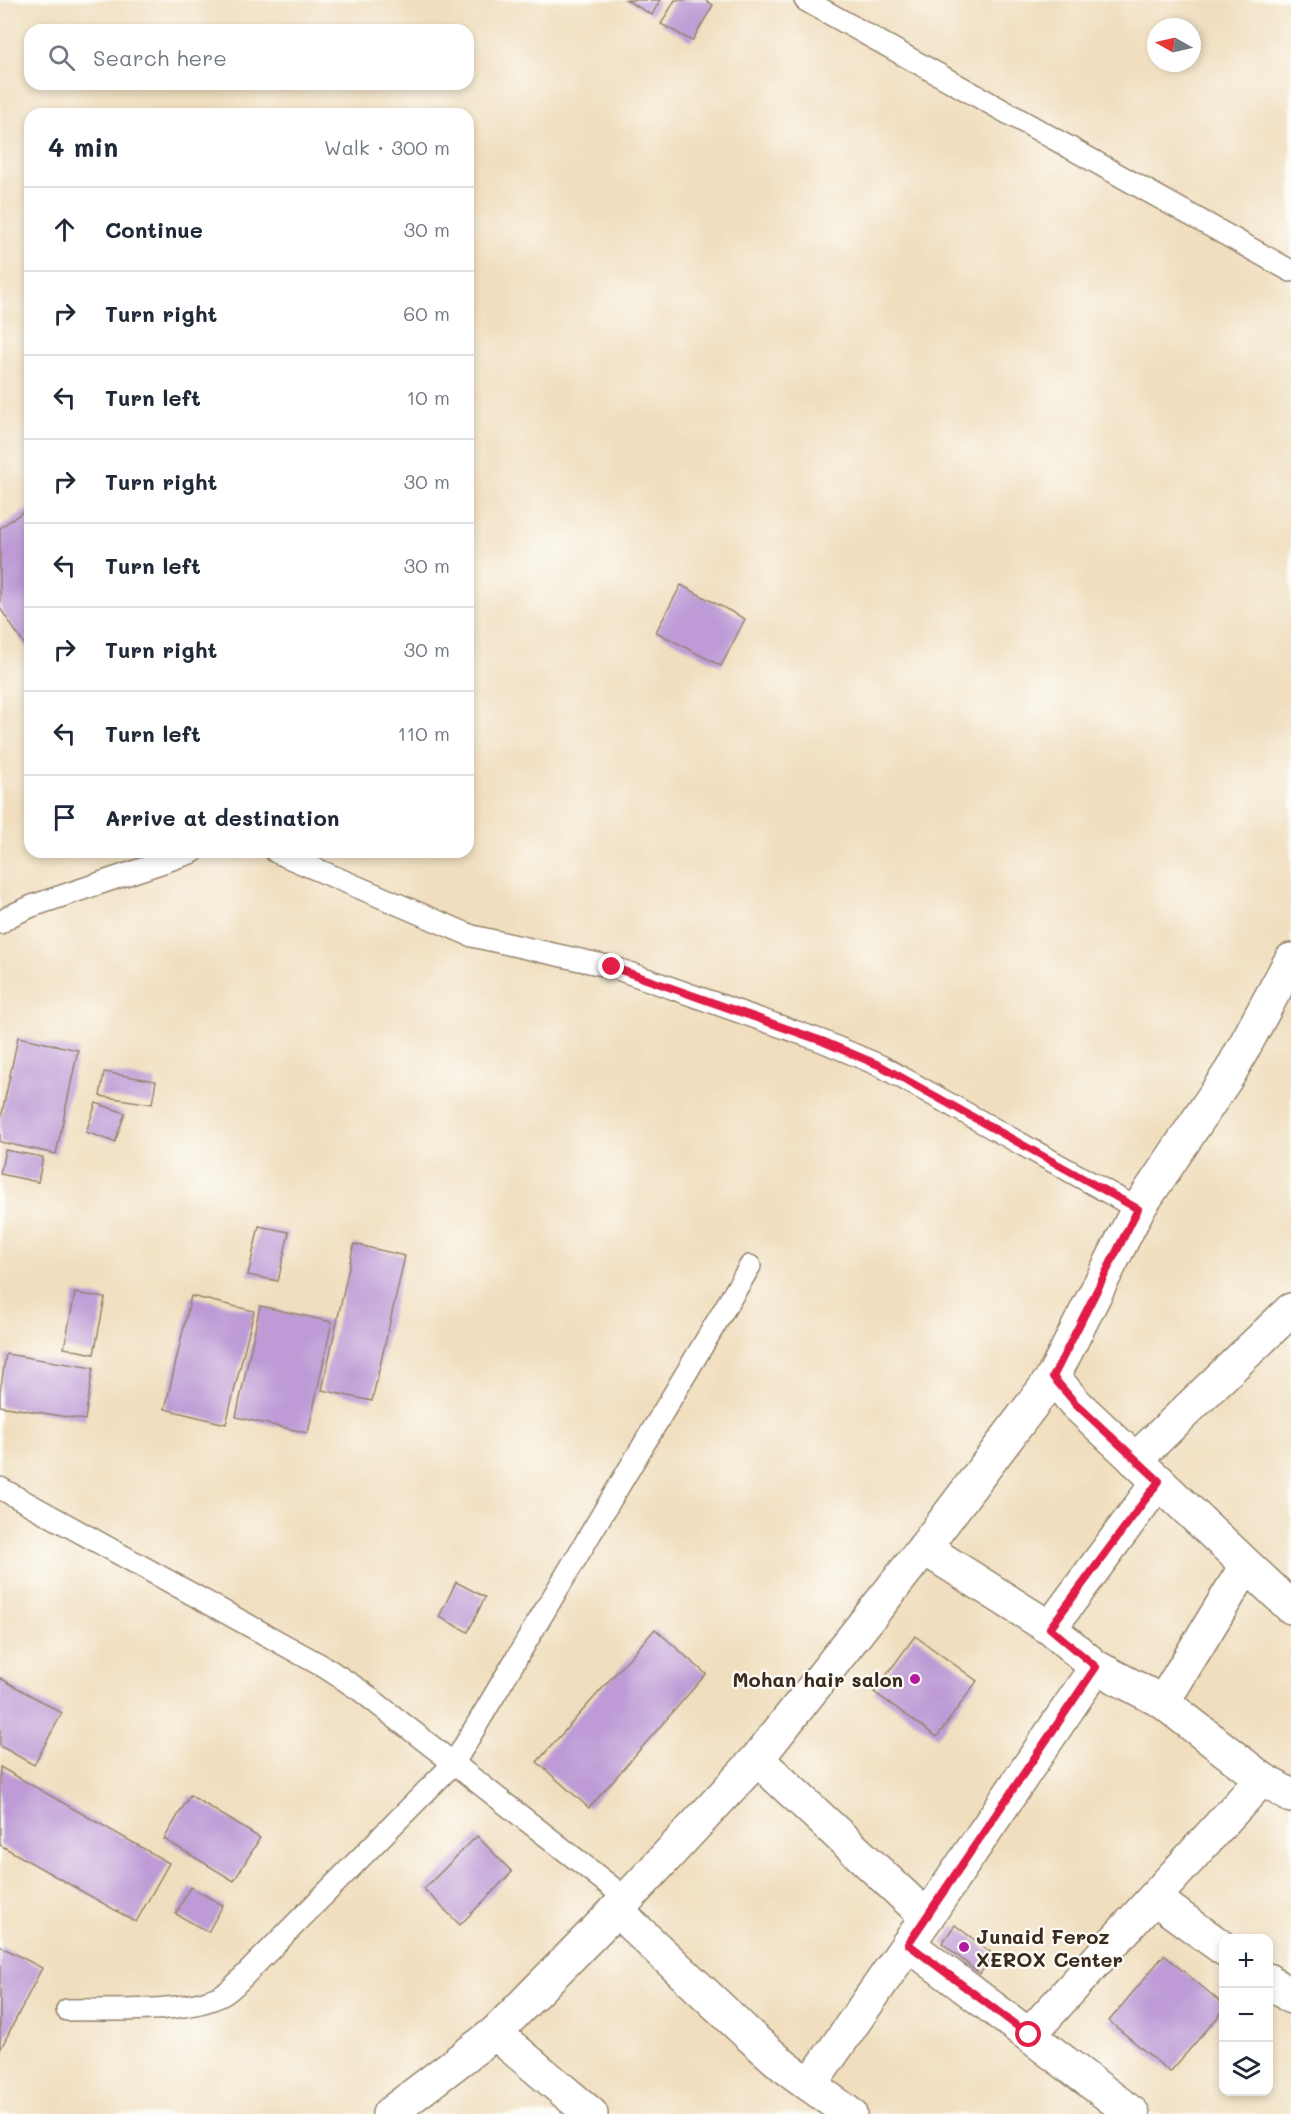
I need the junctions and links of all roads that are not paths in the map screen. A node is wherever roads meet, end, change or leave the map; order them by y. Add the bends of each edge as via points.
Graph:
1 (805, 0) edge
2 (1291, 272) edge
3 (175, 858) edge
4 (290, 858) edge
5 (0, 923) edge
6 (1291, 960) edge
7 (1138, 1209) junction
8 (750, 1266) dead end
9 (1291, 1310) edge
10 (1053, 1377) junction
11 (1147, 1470) junction
12 (0, 1488) edge
13 (924, 1548) junction
14 (1246, 1566) junction
15 (1291, 1606) edge
16 (1050, 1628) junction
17 (1096, 1667) junction
18 (1163, 1702) junction
19 (757, 1759) junction
20 (454, 1763) junction
21 (1262, 1779) junction
22 (1291, 1796) edge
23 (1154, 1898) junction
24 (621, 1905) junction
25 (927, 1917) junction
26 (908, 1944) junction
27 (1219, 1944) edge
28 (1273, 1983) edge
29 (1291, 1997) edge
30 (67, 2010) dead end
31 (495, 2033) junction
32 (1029, 2035) junction
33 (810, 2085) junction
34 (389, 2114) edge
35 (591, 2114) edge
36 (850, 2114) edge
37 (1133, 2114) edge

1 - 2 lane
3 - 5 lane via 32,906
4 - 7 lane via 472,936 612,967 822,1041 881,1066
6 - 7 street via 1231,1071
7 - 10 street
8 - 20 lane
9 - 11 street
10 - 11 street via 1076,1404
10 - 13 street
11 - 14 street
11 - 16 street
12 - 20 lane via 326,1668
13 - 16 street
13 - 19 street
14 - 15 street
14 - 18 street
16 - 17 street
17 - 18 street
17 - 25 street
18 - 21 street
19 - 24 street
19 - 25 street
20 - 24 lane
20 - 30 lane via 223,1995 173,2008
21 - 22 street
21 - 23 street
23 - 27 street
23 - 32 street
24 - 31 street
24 - 33 street via 750,2036
25 - 26 street
26 - 32 street
26 - 33 street
28 - 29 street
31 - 34 street
31 - 35 street
32 - 37 street
33 - 36 street

